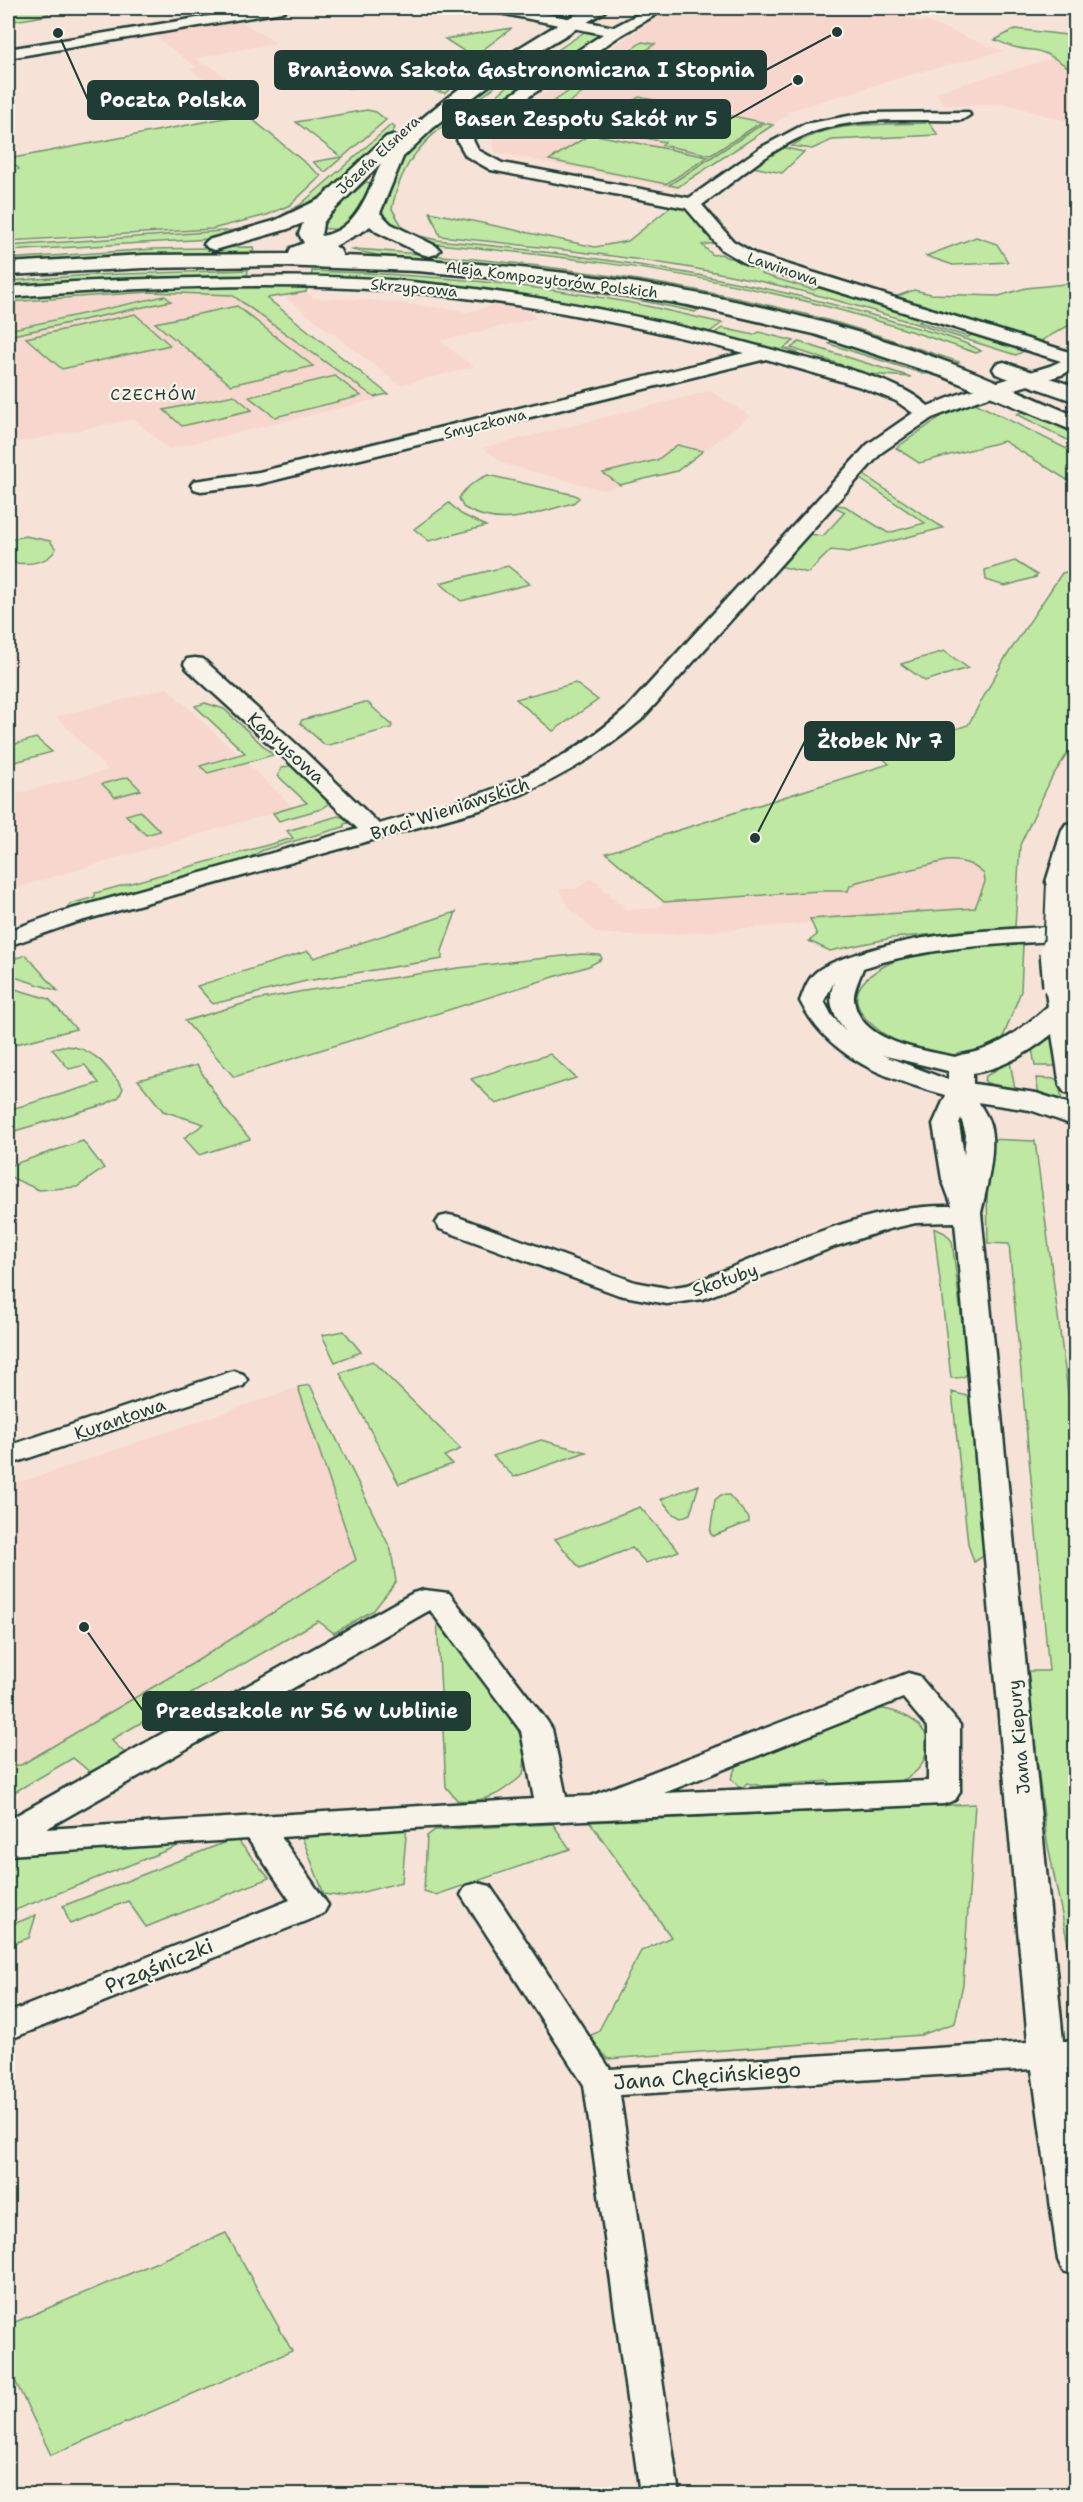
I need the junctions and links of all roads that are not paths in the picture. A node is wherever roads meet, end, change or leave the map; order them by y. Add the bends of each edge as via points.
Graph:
1 (282, 8) edge
2 (495, 8) edge
3 (598, 8) edge
4 (660, 8) edge
5 (569, 17) edge
6 (616, 32) junction
7 (8, 54) edge
8 (962, 115) dead end
9 (326, 204) junction
10 (692, 204) junction
11 (369, 214) junction
12 (215, 244) junction
13 (320, 245) junction
14 (429, 250) junction
15 (8, 255) edge
16 (279, 259) junction
17 (342, 260) junction
18 (8, 269) edge
19 (8, 292) edge
20 (767, 353) junction
21 (1073, 357) edge
22 (997, 374) junction
23 (1076, 395) edge
24 (916, 411) junction
25 (1076, 425) edge
26 (201, 485) dead end
27 (195, 664) dead end
28 (1076, 830) edge
29 (375, 833) junction
30 (1076, 933) edge
31 (8, 939) edge
32 (1062, 997) junction
33 (961, 1078) junction
34 (1076, 1086) edge
35 (1076, 1117) edge
36 (968, 1214) junction
37 (449, 1223) dead end
38 (233, 1380) dead end
39 (8, 1456) edge
40 (597, 1807) junction
41 (552, 1809) junction
42 (256, 1826) junction
43 (8, 1835) edge
44 (8, 1843) edge
45 (478, 1895) dead end
46 (8, 2027) edge
47 (1061, 2055) edge
48 (601, 2083) junction
49 (1076, 2260) edge
50 (659, 2494) edge

1 - 7 street
2 - 5 street
3 - 5 street, Józefa Elsnera
4 - 6 street
5 - 6 street
5 - 9 street, Józefa Elsnera via 507,51 418,118
5 - 11 street, Józefa Elsnera via 407,140 385,172
6 - 10 street via 480,120 465,140 468,149 484,162 504,169
8 - 10 street via 861,119 812,127 790,136
9 - 12 street, Józefa Elsnera via 281,225
9 - 13 street, Józefa Elsnera via 309,231
10 - 21 street, Lawinowa via 727,245 751,259
11 - 13 street, Józefa Elsnera via 349,233
11 - 14 street via 384,228
12 - 13 street, Aleja Kompozytorów Polskich
12 - 15 street, Aleja Kompozytorów Polskich
13 - 14 street, Aleja Kompozytorów Polskich
13 - 16 street, Józefa Elsnera
13 - 17 street
14 - 22 street, Aleja Kompozytorów Polskich via 593,266 744,293 868,325
16 - 17 street, Aleja Kompozytorów Polskich
16 - 18 street, Aleja Kompozytorów Polskich via 169,260
17 - 22 street, Aleja Kompozytorów Polskich via 534,275 687,299
19 - 20 street, Skrzypcowa via 164,282 388,285 563,308 692,333
20 - 24 street, Skrzypcowa via 813,367 832,382 876,405
20 - 26 street, Smyczkowa via 267,476
21 - 22 street, Braci Wieniawskich via 1057,370
22 - 23 street, Aleja Kompozytorów Polskich
22 - 24 street, Braci Wieniawskich
22 - 25 street, Aleja Kompozytorów Polskich
24 - 29 street, Braci Wieniawskich via 888,426 875,448 633,715 594,749 508,793
27 - 29 street, Kaprysowa
28 - 32 street, bridge via 1060,882 1056,943
29 - 31 street, Braci Wieniawskich via 69,917
30 - 33 street via 941,942 888,952 851,964 822,980 813,1001 820,1020 841,1040 909,1075
32 - 33 street via 1024,1043
32 - 34 street
33 - 35 street
33 - 36 street, Jana Kiepury via 946,1124 955,1179
36 - 37 street, Skołuby via 911,1215 885,1222 693,1293 667,1296 629,1289
36 - 47 street, Jana Kiepury
38 - 39 street, Kurantowa
40 - 40 street via 944,1792 944,1725 908,1684
40 - 41 street
41 - 42 street
41 - 43 street via 536,1729 438,1600 424,1600
42 - 44 street
42 - 46 street, Prząśniczki via 311,1905
45 - 48 street
47 - 48 street, Jana Chęcińskiego
47 - 49 street, Jana Kiepury via 1056,2104
48 - 50 street, Jana Chęcińskiego

